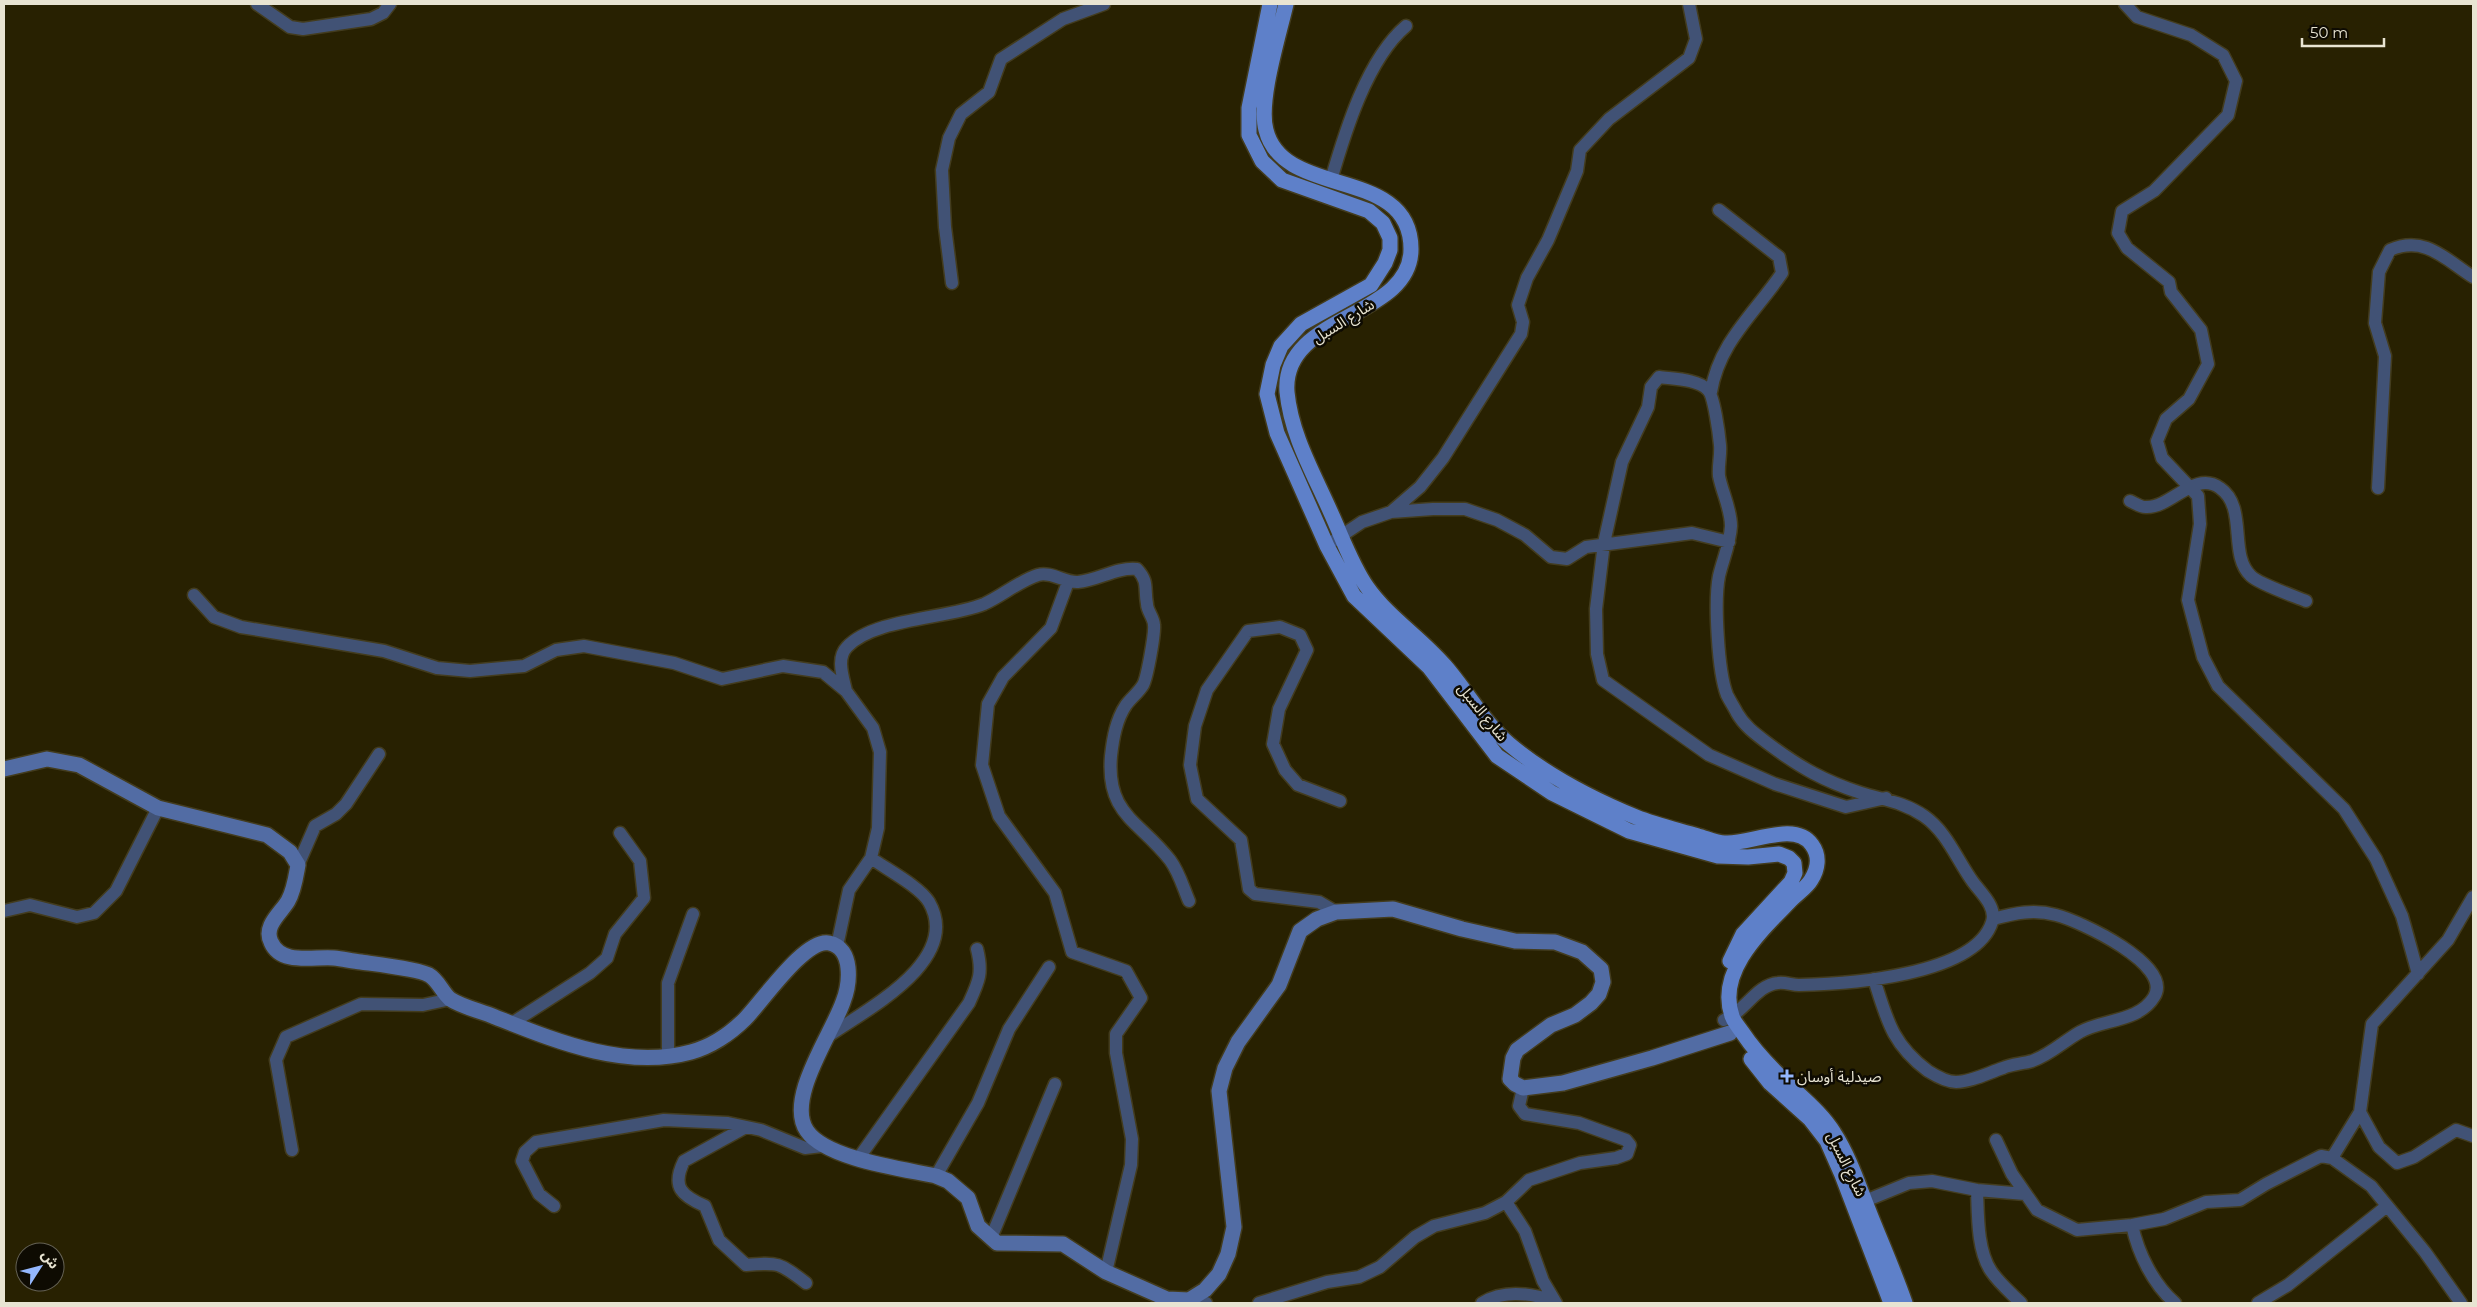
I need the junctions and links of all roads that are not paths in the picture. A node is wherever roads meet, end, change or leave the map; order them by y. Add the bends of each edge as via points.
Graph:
1 (257, 4) edge
2 (390, 4) edge
3 (1104, 4) edge
4 (1270, 4) edge
5 (1286, 4) edge
6 (1689, 4) edge
7 (2125, 4) edge
8 (1406, 26) dead end
9 (1331, 180) junction
10 (1719, 210) dead end
11 (2473, 277) edge
12 (952, 283) dead end
13 (1711, 392) junction
14 (2190, 487) junction
15 (2378, 488) dead end
16 (2130, 500) dead end
17 (1391, 512) junction
18 (1341, 536) junction
19 (1729, 542) junction
20 (1604, 543) junction
21 (1327, 546) junction
22 (1068, 582) junction
23 (194, 594) dead end
24 (2306, 601) dead end
25 (846, 690) junction
26 (379, 754) dead end
27 (4, 769) edge
28 (1886, 798) junction
29 (1340, 801) dead end
30 (158, 808) junction
31 (620, 833) dead end
32 (871, 858) junction
33 (298, 865) junction
34 (2473, 897) edge
35 (1189, 901) dead end
36 (4, 911) edge
37 (1336, 912) junction
38 (693, 914) dead end
39 (1994, 919) junction
40 (837, 946) junction
41 (977, 949) dead end
42 (1049, 967) dead end
43 (2418, 974) junction
44 (1874, 979) junction
45 (451, 999) junction
46 (512, 1023) junction
47 (1729, 1023) junction
48 (827, 1037) junction
49 (668, 1056) junction
50 (1055, 1084) dead end
51 (1523, 1088) junction
52 (2360, 1112) junction
53 (746, 1127) junction
54 (2473, 1136) edge
55 (1996, 1140) dead end
56 (822, 1146) junction
57 (292, 1150) dead end
58 (2332, 1158) junction
59 (858, 1159) junction
60 (936, 1176) junction
61 (1977, 1190) junction
62 (2025, 1194) junction
63 (1865, 1201) junction
64 (1506, 1202) junction
65 (554, 1206) dead end
66 (2388, 1206) junction
67 (2132, 1225) junction
68 (991, 1238) junction
69 (1106, 1272) junction
70 (806, 1283) dead end
71 (1189, 1300) junction
72 (1555, 1302) edge
73 (1206, 1303) edge
74 (1258, 1303) edge
75 (1482, 1303) edge
76 (1891, 1303) edge
77 (1905, 1303) edge
78 (2021, 1303) edge
79 (2174, 1303) edge
80 (2258, 1303) edge
81 (2461, 1303) edge

1 - 2 street via 290,27 304,30 371,19
3 - 12 street via 1063,18 1002,59 990,92 960,114 949,138 942,170
4 - 21 main road, شارع السبل via 1249,108 1249,135 1262,161 1282,180 1369,212 1383,224 1390,238 1385,263 1370,284 1301,324 1281,346 1267,394 1277,433
5 - 9 main road, شارع السبل via 1264,105 1265,128 1272,147 1289,164
6 - 17 street via 1696,39 1690,58 1609,119 1580,150 1577,171 1548,240 1527,278 1518,305 1523,322 1521,334 1443,458 1420,487
7 - 14 street via 2137,17 2192,35 2223,55 2236,81 2228,115 2154,191 2122,211 2118,233 2127,248 2169,282 2171,292 2201,330 2208,364 2189,399 2166,419 2157,441 2162,458
8 - 9 street via 1394,36 1360,94
9 - 18 main road, شارع السبل via 1382,198 1398,211 1409,229 1412,253 1403,277 1375,302 1312,339 1296,354 1288,370 1286,388 1292,423
10 - 13 street via 1779,256 1782,272 1726,346 1714,373
11 - 15 street via 2426,246 2404,244 2390,250 2380,272 2375,323 2385,356
13 - 19 street via 1720,445 1719,474 1731,523
13 - 20 street via 1703,385 1659,377 1651,387 1648,407 1622,462
14 - 16 street via 2162,505 2145,508
14 - 24 street via 2203,482 2220,488 2232,504 2244,566 2251,577
14 - 43 street via 2198,496 2200,524 2188,600 2203,657 2218,686 2344,809 2376,859 2402,916
17 - 18 street via 1362,522
17 - 20 street via 1465,509 1497,520 1525,535 1551,556 1567,558 1586,547
18 - 21 street
18 - 47 main road, شارع السبل via 1367,588 1443,663 1506,742 1560,780 1638,818 1724,844 1796,834 1815,848 1818,863 1810,881 1755,939 1741,959 1729,996
19 - 20 street via 1692,533
19 - 28 street via 1719,578 1716,613 1726,693 1744,725 1801,768 1834,783
20 - 28 street via 1596,609 1597,654 1602,680 1709,754 1775,784 1846,807
21 - 47 main road, شارع السبل via 1354,596 1429,667 1497,756 1552,793 1629,830 1718,856 1779,854 1794,863 1795,873 1791,882 1743,934 1724,976 1722,996
22 - 25 street via 1039,574 983,604 878,629 856,638 845,648 841,661
22 - 35 street via 1080,582 1124,568 1137,569 1145,578 1146,605 1154,624 1147,675 1117,720 1110,782 1116,800 1178,872
22 - 69 street via 1050,628 1003,678 988,704 982,765 999,816 1055,893 1072,952 1126,971 1141,998 1116,1034 1116,1053 1132,1139 1131,1165
23 - 25 street via 214,617 241,626 384,651 437,668 470,671 524,666 556,650 584,646 674,663 722,679 782,666 822,672
25 - 32 street via 873,728 880,752 878,828
26 - 33 street via 346,804 315,826
27 - 30 street via 47,759 79,764
28 - 39 street via 1909,806 1941,832 1993,910
29 - 37 street via 1298,786 1285,770 1273,744 1279,709 1307,650 1300,635 1280,627 1248,631 1207,690 1195,726 1190,765 1197,799 1241,840 1249,889 1255,894 1319,902
30 - 33 street via 267,835 290,852
30 - 36 street via 116,891 94,913 77,917 30,905
31 - 46 street via 640,861 644,898 615,934 607,958 590,973
32 - 40 street via 849,890
32 - 48 street via 928,900 936,919 935,943 926,960 905,982
33 - 45 street via 289,900 269,930 270,942 277,951 294,958 333,958 429,975
34 - 43 street via 2448,940
37 - 51 street via 1393,909 1471,931 1515,941 1555,942 1582,952 1600,969 1603,982 1598,994 1575,1015 1551,1025 1517,1050 1510,1079
37 - 71 street via 1317,919 1300,931 1279,985 1238,1042 1225,1068 1219,1091 1234,1227 1219,1274 1205,1290
38 - 49 street via 668,983
39 - 44 street via 1975,945 1955,957 1906,976
39 - 44 street via 2021,911 2057,915 2111,939 2153,971 2158,982 2155,997 2137,1012 2082,1031 2033,1061 1956,1082 1938,1078 1898,1043
40 - 48 street via 846,954 849,977 844,1001
40 - 49 street via 827,942 816,944 800,956 744,1020 719,1040 692,1052
41 - 59 street via 981,964 980,981 969,1002
42 - 60 street via 1009,1029 978,1103
43 - 52 street via 2372,1024
44 - 47 street via 1796,985 1779,982 1760,990
45 - 46 street
45 - 57 street via 423,1005 361,1004 286,1038 276,1060
46 - 49 street via 586,1050 649,1059
47 - 51 street via 1652,1058 1563,1083
47 - 63 main road, شارع السبل via 1818,1112 1834,1133
47 - 76 main road, شارع السبل via 1770,1083 1810,1119 1827,1141
48 - 56 street via 808,1078 801,1112 806,1131
50 - 68 street
51 - 64 street via 1519,1106 1525,1114 1579,1123 1626,1140 1630,1145 1627,1154 1616,1158 1580,1163 1529,1180
52 - 54 street via 2379,1147 2396,1163 2414,1156 2456,1130
52 - 58 street
53 - 56 street via 805,1148
53 - 65 street via 664,1120 536,1142 525,1152 522,1161 539,1194
53 - 70 street via 684,1161 679,1187 686,1198 705,1206 719,1240 746,1265 774,1262
55 - 62 street
56 - 59 street
58 - 66 street via 2371,1186
58 - 67 street via 2321,1156 2240,1200 2206,1202 2164,1219
59 - 60 street
60 - 68 street via 948,1181 968,1198 978,1226
61 - 62 street
61 - 63 street via 1932,1181 1917,1182
61 - 78 street via 1986,1260 1991,1271
62 - 67 street via 2036,1210 2077,1230
63 - 77 main road, شارع السبل
64 - 72 street via 1525,1232 1543,1281
64 - 74 street via 1485,1213 1434,1226 1415,1236 1380,1268 1359,1277 1327,1282
66 - 80 street via 2288,1285
66 - 81 street
67 - 79 street via 2136,1245 2164,1294
68 - 69 street via 997,1243 1063,1244
69 - 71 street via 1167,1299
71 - 73 street
72 - 75 street via 1531,1293 1502,1294

